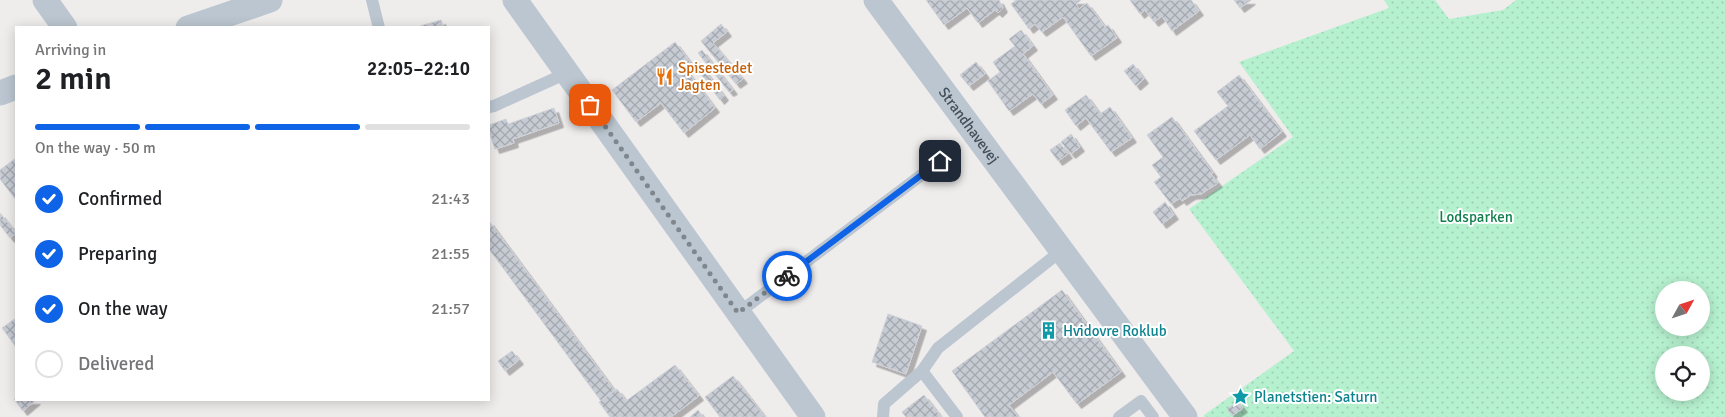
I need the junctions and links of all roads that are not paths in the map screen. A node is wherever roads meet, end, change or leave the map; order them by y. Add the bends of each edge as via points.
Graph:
1 (45, 0) edge
2 (270, 0) edge
3 (372, 0) edge
4 (515, 0) edge
5 (876, 0) edge
6 (64, 26) edge
7 (194, 26) edge
8 (378, 26) edge
9 (567, 73) junction
10 (490, 107) edge
11 (940, 161) dead end
12 (1061, 251) junction
13 (738, 313) junction
14 (922, 371) junction
15 (813, 417) edge
16 (883, 417) edge
17 (957, 417) edge
18 (1119, 417) edge
19 (1153, 417) edge
20 (1185, 417) edge

1 - 6 street
2 - 7 street
3 - 8 lane
4 - 9 street
5 - 12 street, Strandhavevej
9 - 10 lane
9 - 13 street
11 - 13 lane
12 - 14 lane via 938,348
12 - 20 street, Strandhavevej
13 - 15 street
14 - 16 lane via 884,404
14 - 17 lane
18 - 19 lane via 1141,401

